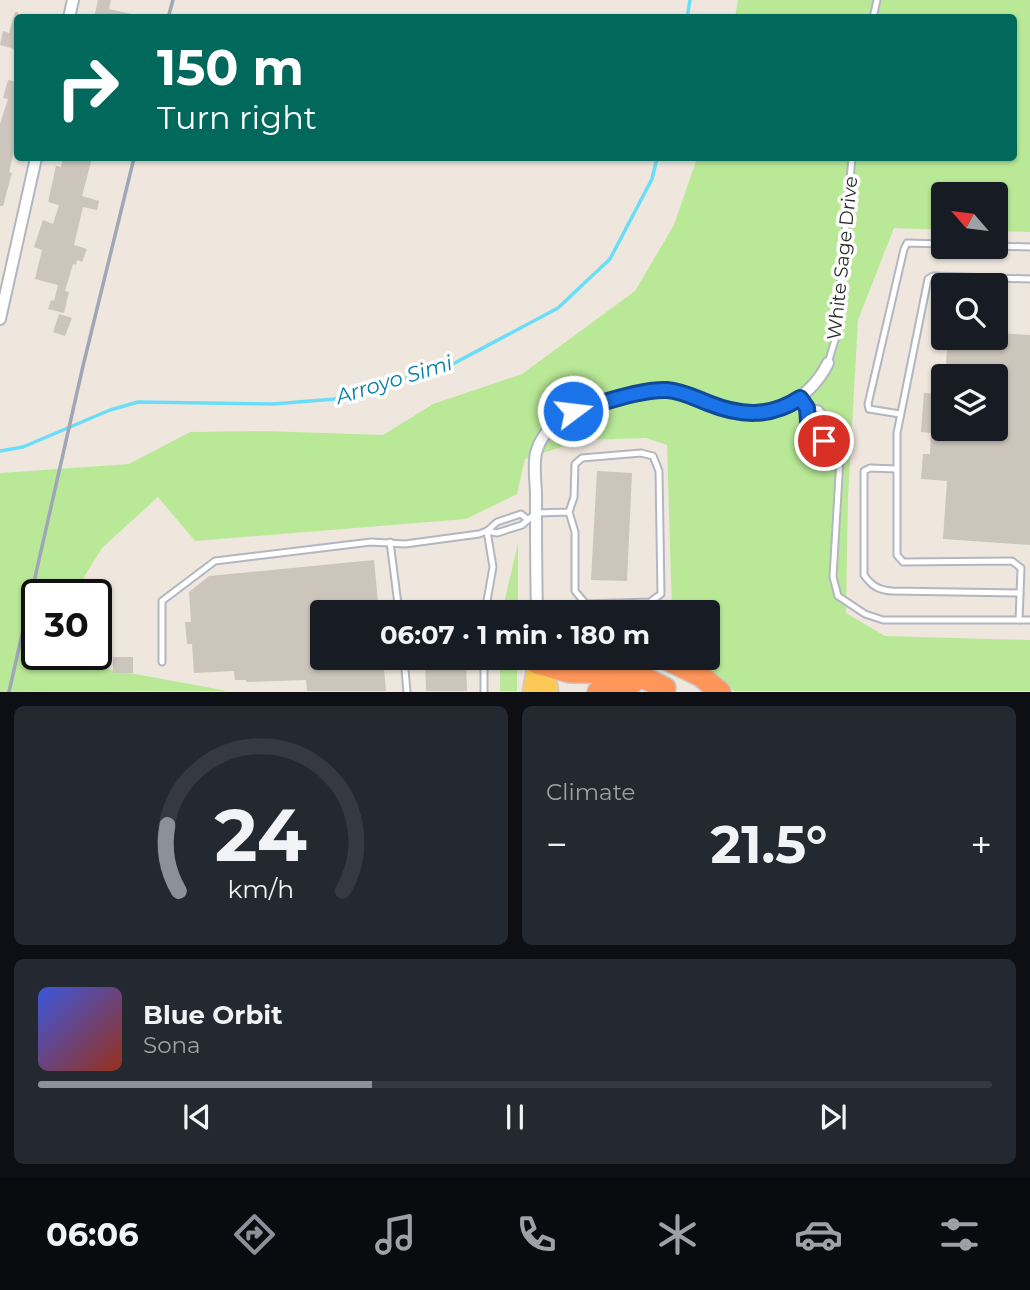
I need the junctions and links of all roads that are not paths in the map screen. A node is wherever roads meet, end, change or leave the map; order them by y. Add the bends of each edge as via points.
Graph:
1 (35, 161) edge
2 (852, 161) edge
3 (931, 244) edge
4 (1008, 246) edge
5 (1030, 247) edge
6 (1030, 279) edge
7 (0, 319) edge
8 (828, 363) joint
9 (803, 403) junction
10 (900, 414) junction
11 (835, 444) junction
12 (896, 469) junction
13 (569, 512) junction
14 (531, 516) junction
15 (487, 531) junction
16 (390, 542) junction
17 (1020, 593) junction
18 (397, 600) edge
19 (487, 600) edge
20 (536, 600) edge
21 (1019, 620) junction
22 (1030, 620) edge
23 (162, 662) dead end
24 (405, 670) edge
25 (484, 670) edge
26 (539, 670) edge
27 (545, 670) edge
28 (566, 670) edge
29 (689, 670) edge
30 (667, 690) edge
31 (407, 691) edge
32 (484, 691) edge
33 (532, 691) edge
34 (549, 691) edge
35 (598, 691) edge
36 (720, 691) edge

1 - 7 street
2 - 8 lane, White Sage Drive via 835,340
3 - 10 lane via 907,243 904,249 868,404 869,409
4 - 5 lane
6 - 10 lane via 928,279
8 - 9 street, White Sage Drive
9 - 11 lane via 808,421 824,441
9 - 11 lane via 829,419 838,432
9 - 14 street, White Sage Drive via 748,414 659,390 573,411 550,428 536,453
10 - 12 lane
11 - 21 lane via 840,458 833,577 838,596 883,620
12 - 17 lane via 897,555 903,562 1012,561 1021,568
12 - 17 lane via 864,471 864,575 870,584 892,591
13 - 13 lane via 575,464 582,458 653,456 659,471 661,594 650,602 586,604 575,591 575,532
13 - 14 lane
14 - 15 lane via 521,514 497,522
14 - 15 lane via 522,525 497,533
14 - 20 street, White Sage Drive
15 - 16 lane via 405,544
15 - 19 lane via 493,568
16 - 18 lane
16 - 23 lane via 215,561 162,601
17 - 21 lane
21 - 22 lane
24 - 31 lane
25 - 32 lane
26 - 33 main road
27 - 34 main road
28 - 30 highway via 634,673
29 - 36 highway
30 - 35 highway via 626,682

